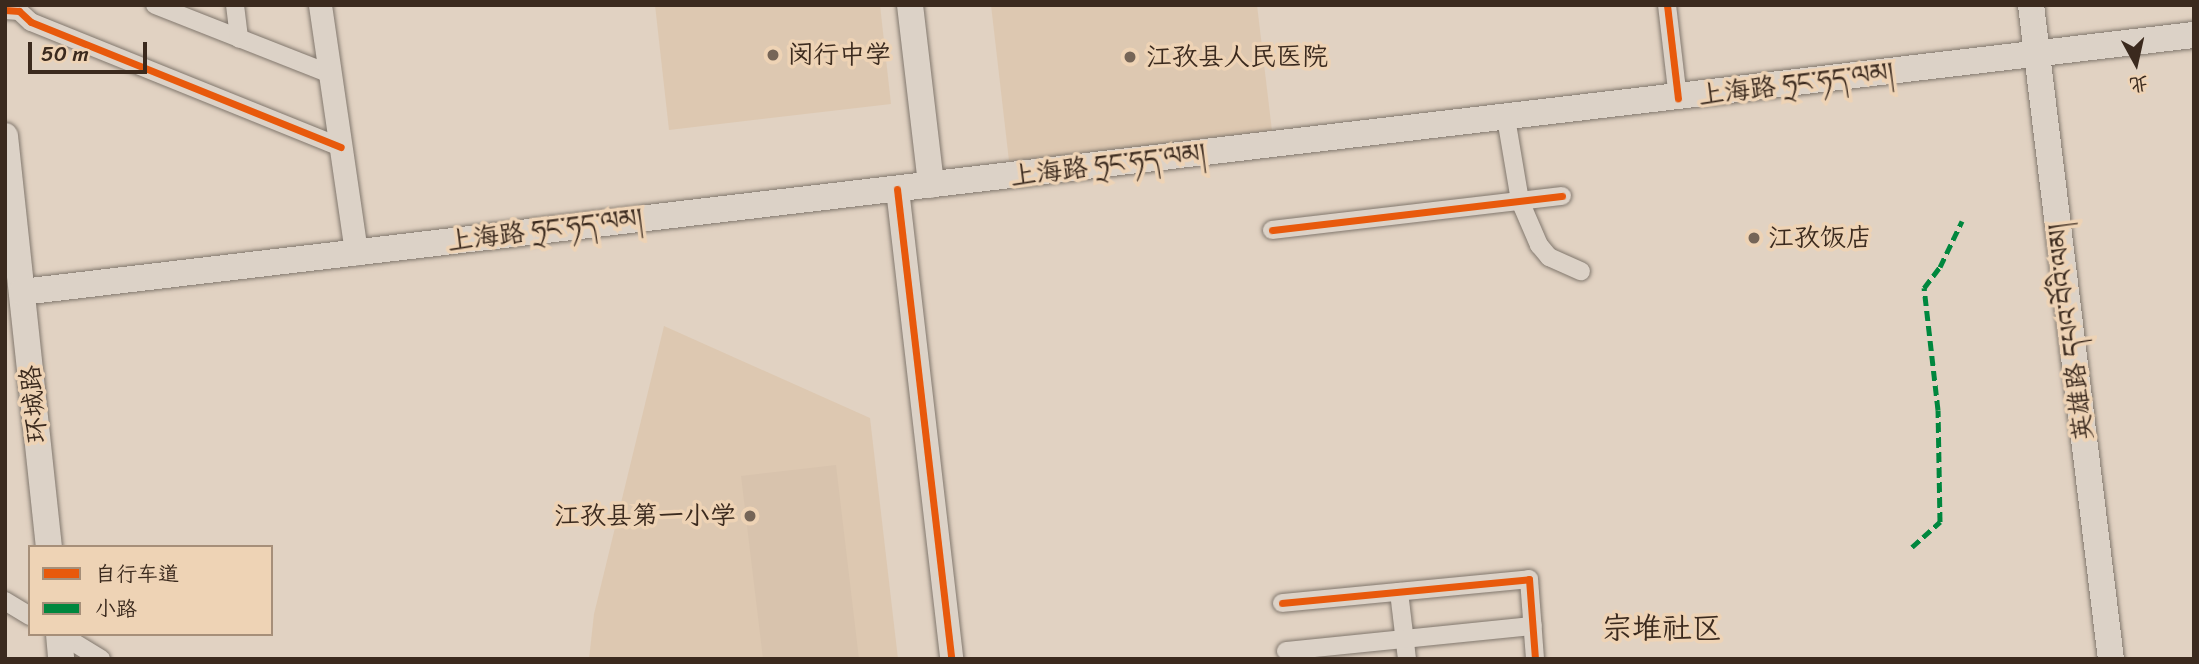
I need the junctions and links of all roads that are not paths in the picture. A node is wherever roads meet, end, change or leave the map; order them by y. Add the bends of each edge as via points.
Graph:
1 (155, 5) edge
2 (235, 5) edge
3 (320, 5) edge
4 (910, 5) edge
5 (1667, 5) edge
6 (2031, 5) edge
7 (5, 10) edge
8 (2194, 35) edge
9 (239, 38) junction
10 (2037, 55) junction
11 (330, 75) junction
12 (1678, 98) junction
13 (1506, 118) junction
14 (5, 136) edge
15 (341, 146) junction
16 (931, 185) junction
17 (897, 189) junction
18 (1562, 196) dead end
19 (1520, 201) junction
20 (1272, 230) dead end
21 (356, 253) junction
22 (1581, 271) dead end
23 (17, 308) edge
24 (49, 545) edge
25 (1399, 592) junction
26 (5, 601) edge
27 (1282, 603) dead end
28 (28, 615) edge
29 (1533, 625) junction
30 (59, 636) edge
31 (62, 636) edge
32 (1405, 639) junction
33 (1286, 651) dead end
34 (61, 659) edge
35 (101, 659) edge
36 (951, 659) edge
37 (1407, 659) edge
38 (1535, 659) edge
39 (2111, 659) edge

1 - 9 street
2 - 9 street
3 - 11 street
4 - 16 main road
5 - 12 street
6 - 10 main road, 英雄路 དཔའ་བོའི་ལམ།
7 - 15 street via 19,11 31,22
8 - 10 main road, 上海路 ཧྲང་ཧད་ལམ།
9 - 11 street
10 - 12 main road, 上海路 ཧྲང་ཧད་ལམ།
10 - 39 main road, 英雄路 དཔའ་བོའི་ལམ།
11 - 15 street
12 - 13 main road, 上海路 ཧྲང་ཧད་ལམ།
13 - 16 main road, 上海路 ཧྲང་ཧད་ལམ།
13 - 19 street
14 - 23 main road, 环城路
15 - 21 street
16 - 17 main road, 上海路 ཧྲང་ཧད་ལམ།
17 - 21 main road, 上海路 ཧྲང་ཧད་ལམ།
17 - 36 street
18 - 19 street
19 - 20 street
19 - 22 street via 1549,257
21 - 23 main road, 上海路 ཧྲང་ཧད་ལམ།
23 - 24 main road, 环城路
25 - 27 street
25 - 29 street via 1529,579
25 - 32 street
26 - 28 street
29 - 32 street
29 - 38 street
30 - 34 main road
31 - 35 street
32 - 33 street
32 - 37 street

